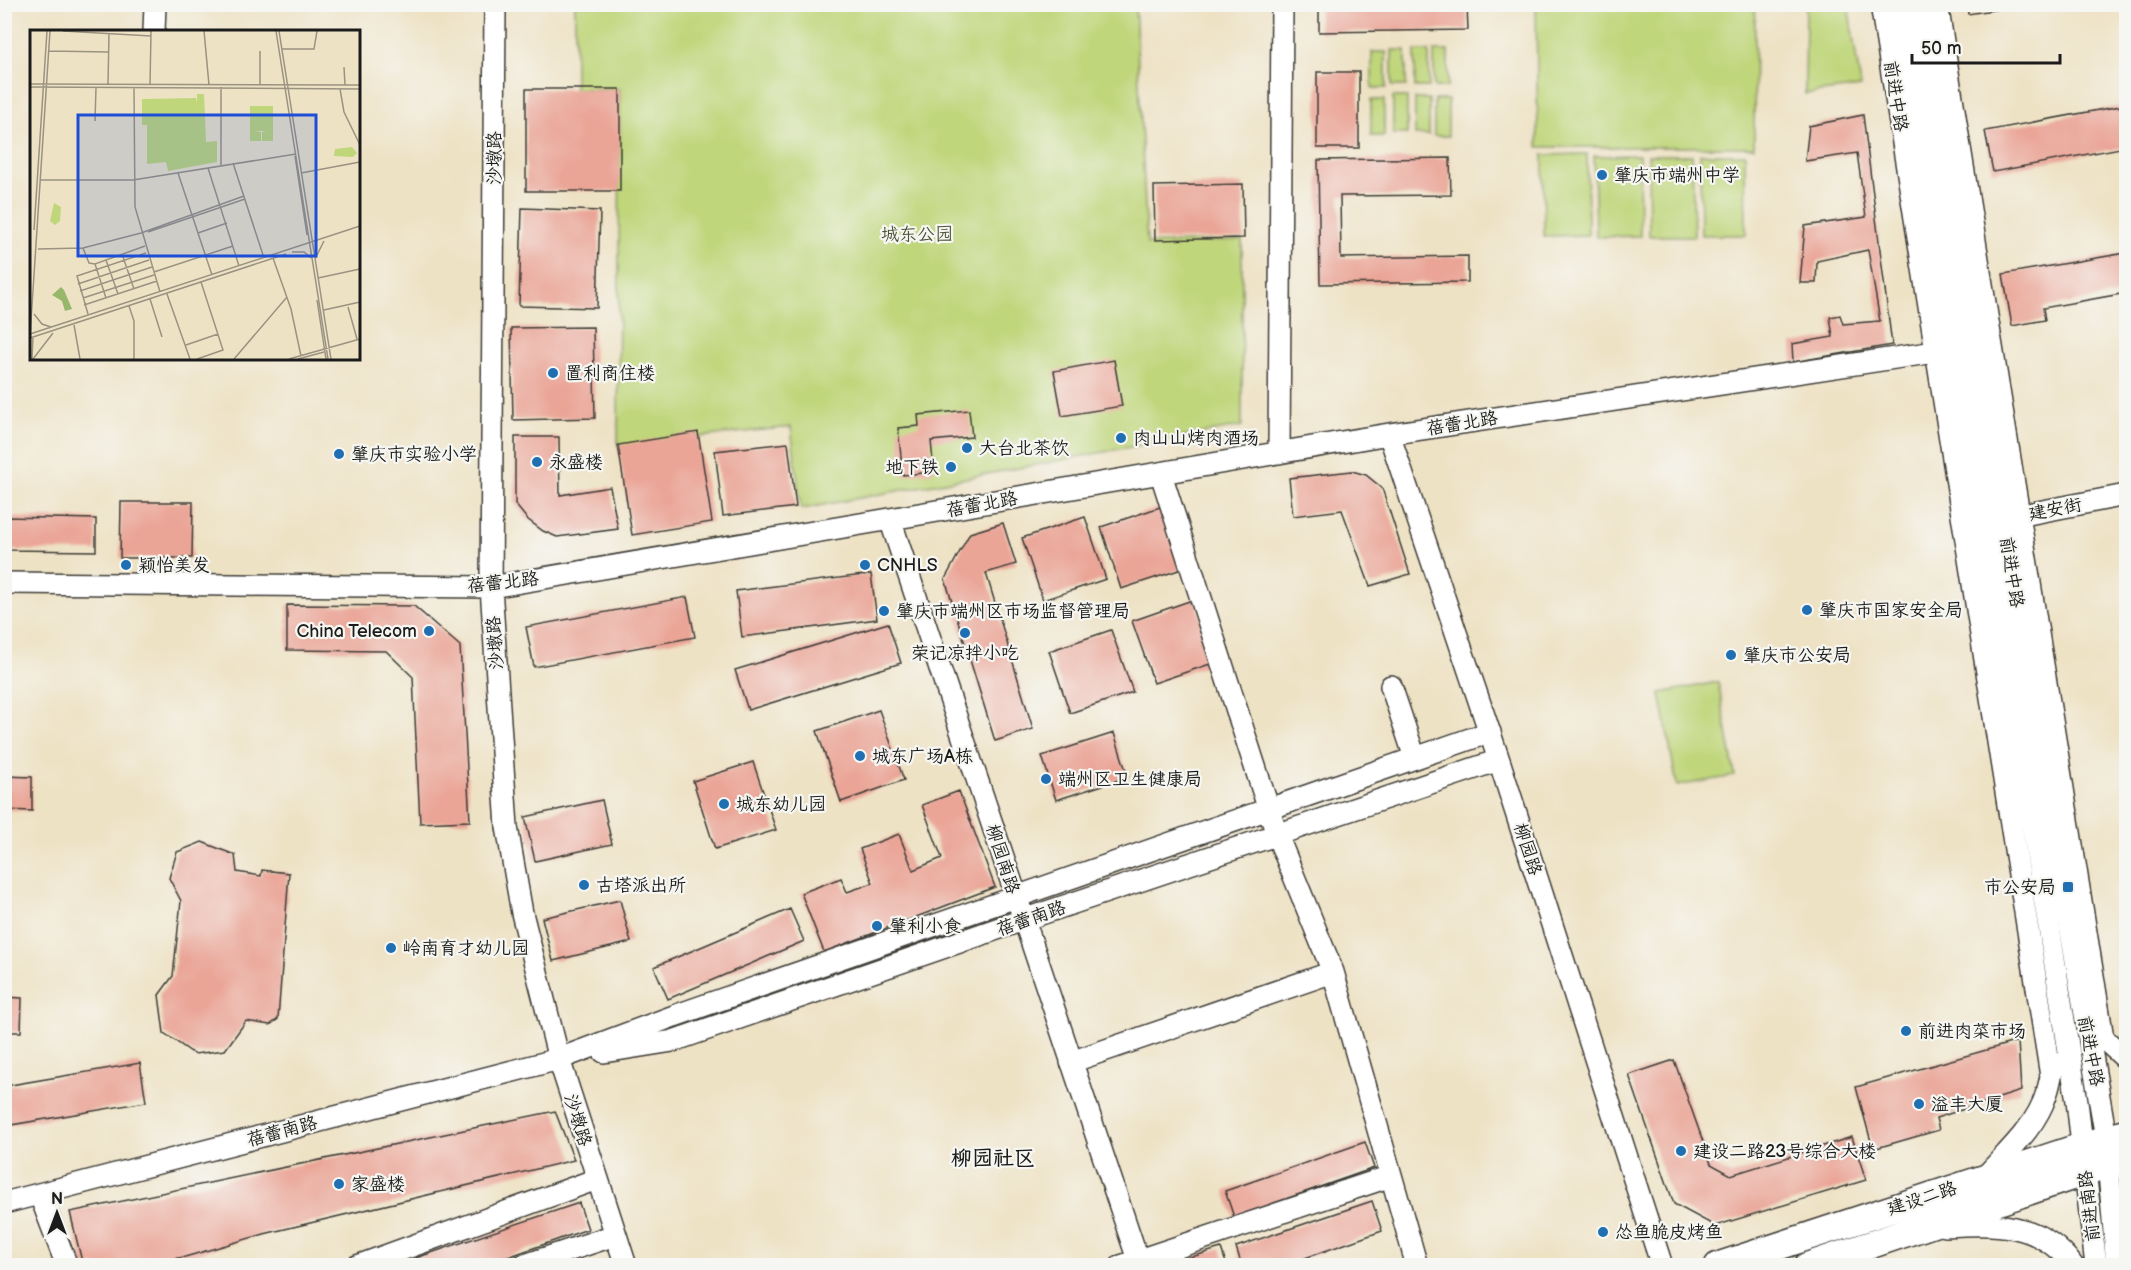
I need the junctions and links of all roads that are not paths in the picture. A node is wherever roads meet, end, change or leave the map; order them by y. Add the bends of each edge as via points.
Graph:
1 (154, 4) edge
2 (495, 4) edge
3 (1282, 4) edge
4 (1881, 4) edge
5 (1900, 4) edge
6 (1921, 4) edge
7 (1937, 4) edge
8 (154, 30) edge
9 (1946, 351) junction
10 (1389, 434) junction
11 (1279, 453) junction
12 (1161, 474) junction
13 (2127, 495) edge
14 (890, 519) junction
15 (2002, 519) junction
16 (4, 583) edge
17 (491, 587) junction
18 (1390, 686) dead end
19 (1490, 732) junction
20 (1415, 758) junction
21 (1499, 760) junction
22 (1268, 809) junction
23 (1277, 835) junction
24 (1015, 897) junction
25 (1023, 920) junction
26 (1334, 972) junction
27 (2093, 983) junction
28 (2040, 1009) junction
29 (2085, 1021) junction
30 (2064, 1025) junction
31 (2103, 1038) junction
32 (559, 1059) junction
33 (2127, 1059) edge
34 (1071, 1062) junction
35 (2051, 1076) junction
36 (2106, 1152) edge
37 (1391, 1176) junction
38 (1985, 1177) junction
39 (597, 1179) junction
40 (40, 1195) junction
41 (4, 1203) edge
42 (1920, 1228) junction
43 (615, 1235) junction
44 (398, 1258) edge
45 (1133, 1264) edge
46 (68, 1266) edge
47 (357, 1266) edge
48 (522, 1266) edge
49 (626, 1266) edge
50 (1417, 1266) edge
51 (1662, 1266) edge
52 (1718, 1266) edge
53 (1808, 1266) edge
54 (2073, 1266) edge
55 (2096, 1266) edge
56 (2117, 1266) edge

1 - 8 street
2 - 17 street, 沙墩路
3 - 11 street
4 - 9 street, 前进中路
5 - 9 street
6 - 15 street, 前进中路
7 - 15 street, 前进中路
9 - 10 street, 蓓蕾北路
9 - 15 street
9 - 28 street, 前进中路
10 - 11 street, 蓓蕾北路
10 - 19 street, 柳园路
11 - 12 street, 蓓蕾北路
12 - 14 street, 蓓蕾北路
12 - 22 street
13 - 15 street, 建安街
14 - 17 street, 蓓蕾北路
14 - 24 street, 柳园南路
15 - 27 street, 前进中路
15 - 29 street, 前进中路
15 - 30 street
16 - 17 street, 蓓蕾北路
17 - 32 street, 沙墩路 via 507,827 522,913
18 - 20 street
19 - 20 street, 蓓蕾南路
19 - 21 street, 柳园路
20 - 22 street, 蓓蕾南路
21 - 23 street, 蓓蕾南路
21 - 51 street, 柳园路
22 - 23 street
22 - 24 street, 蓓蕾南路
23 - 25 street, 蓓蕾南路
23 - 26 street
24 - 25 street, 柳园南路
24 - 32 street, 蓓蕾南路
25 - 32 street, 蓓蕾南路 via 673,1041
25 - 34 street, 柳园南路
26 - 34 street
26 - 37 street
27 - 29 street
27 - 31 street, 前进中路
28 - 30 street
28 - 35 street, 前进中路
29 - 31 street
29 - 36 street, 前进中路
30 - 35 street
30 - 36 street via 2077,1101
31 - 33 street
32 - 39 street, 沙墩路
32 - 40 street, 蓓蕾南路
34 - 45 street, 柳园南路
35 - 38 street via 2037,1115
36 - 38 main road, 建设二路
36 - 42 main road, 建设二路
36 - 55 street, 前进南路
36 - 56 street, 前进南路
37 - 45 street
37 - 50 street
38 - 52 main road, 建设二路
39 - 43 street, 沙墩路
39 - 44 street
40 - 41 street, 蓓蕾南路
40 - 46 street
42 - 53 main road, 建设二路
42 - 54 street via 1982,1224 2021,1228 2048,1240
43 - 48 street
43 - 49 street, 沙墩路
44 - 47 street

